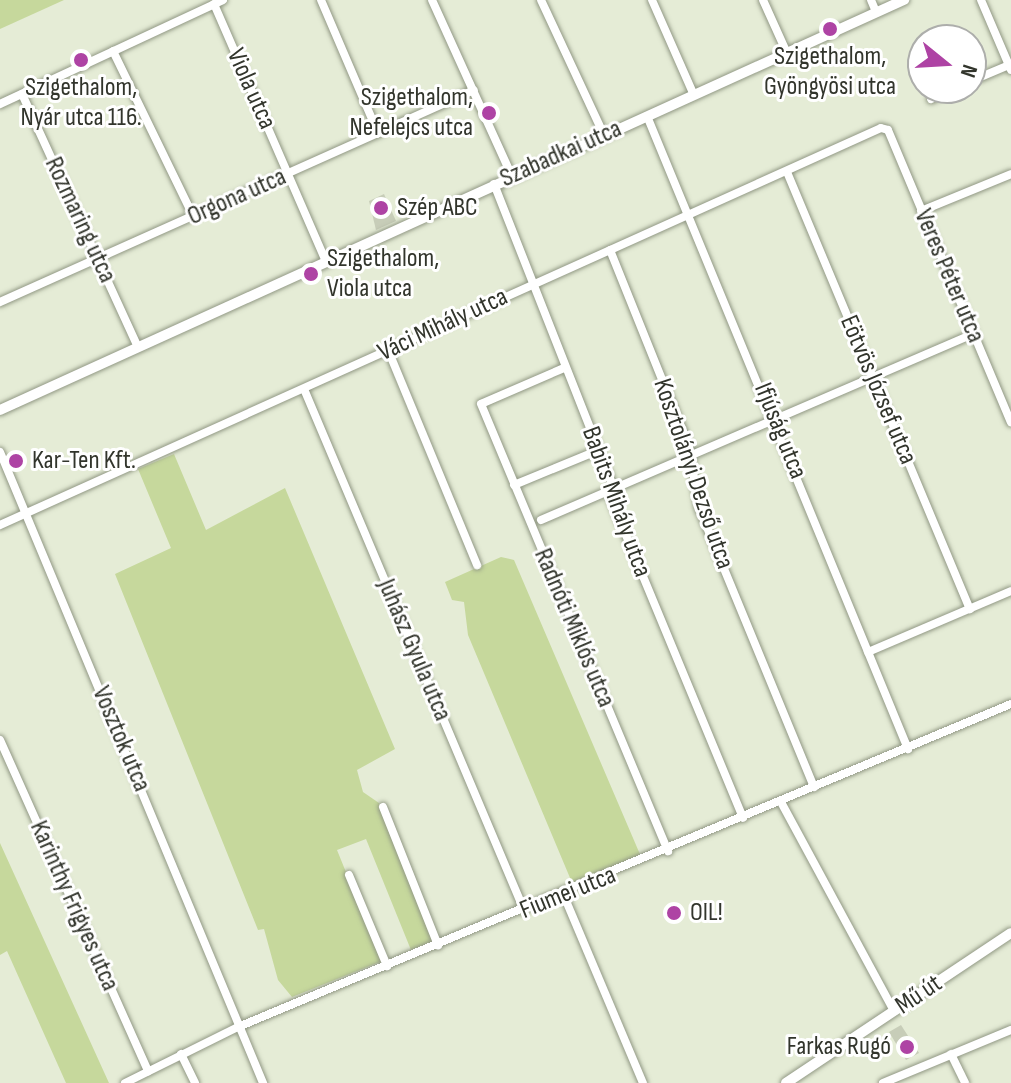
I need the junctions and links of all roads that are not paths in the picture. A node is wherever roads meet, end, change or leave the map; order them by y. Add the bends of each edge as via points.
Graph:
1 (223, 0) edge
2 (321, 0) edge
3 (432, 0) edge
4 (541, 0) edge
5 (652, 0) edge
6 (763, 0) edge
7 (871, 0) edge
8 (904, 0) edge
9 (981, 0) edge
10 (214, 4) junction
11 (876, 12) junction
12 (113, 51) junction
13 (786, 51) junction
14 (1010, 67) edge
15 (987, 75) edge
16 (474, 90) junction
17 (693, 93) junction
18 (22, 94) junction
19 (0, 104) edge
20 (647, 116) junction
21 (888, 130) joint
22 (378, 133) junction
23 (604, 135) junction
24 (787, 172) junction
25 (288, 174) junction
26 (1011, 174) edge
27 (512, 176) junction
28 (494, 184) junction
29 (921, 211) junction
30 (692, 214) junction
31 (193, 216) junction
32 (610, 250) junction
33 (98, 260) junction
34 (326, 261) junction
35 (532, 284) junction
36 (0, 290) edge
37 (2, 301) edge
38 (973, 334) junction
39 (137, 345) junction
40 (388, 350) junction
41 (564, 368) junction
42 (873, 378) junction
43 (304, 389) junction
44 (0, 410) edge
45 (776, 421) junction
46 (1011, 422) edge
47 (599, 450) junction
48 (0, 452) edge
49 (689, 460) junction
50 (514, 485) junction
51 (614, 488) junction
52 (27, 513) junction
53 (541, 520) dead end
54 (0, 525) edge
55 (477, 565) dead end
56 (1011, 591) edge
57 (970, 609) junction
58 (868, 652) junction
59 (1011, 704) edge
60 (0, 740) edge
61 (908, 749) junction
62 (814, 787) junction
63 (781, 802) junction
64 (383, 807) dead end
65 (743, 818) junction
66 (668, 852) junction
67 (349, 875) dead end
68 (564, 896) junction
69 (524, 910) junction
70 (1011, 933) edge
71 (438, 945) junction
72 (387, 966) junction
73 (894, 1011) junction
74 (238, 1027) junction
75 (1011, 1030) edge
76 (181, 1054) junction
77 (951, 1054) junction
78 (148, 1071) junction
79 (125, 1083) edge
80 (195, 1083) edge
81 (263, 1083) edge
82 (643, 1083) edge
83 (786, 1083) edge
84 (883, 1083) edge
85 (965, 1083) edge

1 - 10 street
2 - 22 street
3 - 16 street
4 - 23 street
5 - 17 street
6 - 13 street
7 - 11 street
8 - 11 street, Szabadkai utca
9 - 14 street
10 - 12 street
10 - 25 street, Viola utca
11 - 13 street, Szabadkai utca
12 - 18 street
12 - 31 street
13 - 17 street, Szabadkai utca
14 - 15 street
16 - 22 street, Orgona utca
16 - 27 street
17 - 20 street, Szabadkai utca
18 - 19 street
18 - 33 street, Rozmaring utca
20 - 23 street, Szabadkai utca
20 - 30 street, Ifjúság utca
21 - 24 street, Váci Mihály utca
21 - 29 street, Veres Péter utca
22 - 25 street, Orgona utca
23 - 27 street, Szabadkai utca
24 - 30 street, Váci Mihály utca
24 - 42 street, Eötvös József utca
25 - 31 street, Orgona utca
25 - 34 street, Viola utca
26 - 29 street
27 - 28 street, Szabadkai utca
28 - 34 street, Szabadkai utca
28 - 35 street, Babits Mihály utca
29 - 38 street, Veres Péter utca
30 - 32 street, Váci Mihály utca
30 - 45 street, Ifjúság utca
31 - 33 street, Orgona utca
32 - 35 street, Váci Mihály utca
32 - 49 street, Kosztolányi Dezső utca
33 - 37 street, Orgona utca
33 - 39 street, Rozmaring utca
34 - 39 street, Szabadkai utca
35 - 40 street, Váci Mihály utca
35 - 41 street, Babits Mihály utca
36 - 37 street
38 - 42 street
38 - 46 street, Veres Péter utca
39 - 44 street, Szabadkai utca
40 - 43 street, Váci Mihály utca
40 - 55 street
41 - 47 street, Babits Mihály utca
41 - 50 street, Radnóti Miklós utca via 481,404
42 - 45 street
42 - 57 street, Eötvös József utca
43 - 52 street, Váci Mihály utca
43 - 69 street, Juhász Gyula utca
45 - 49 street
45 - 58 street, Ifjúság utca
47 - 50 street
47 - 51 street, Babits Mihály utca
48 - 52 street, Vosztok utca
49 - 51 street
49 - 62 street, Kosztolányi Dezső utca via 699,508
50 - 66 street, Radnóti Miklós utca
51 - 53 street
51 - 65 street, Babits Mihály utca via 611,499
52 - 54 street, Váci Mihály utca
52 - 74 street, Vosztok utca
56 - 57 street
57 - 58 street
58 - 61 street, Ifjúság utca
59 - 61 street, Fiumei utca
60 - 78 street, Karinthy Frigyes utca
61 - 62 street, Fiumei utca
62 - 63 street, Fiumei utca
63 - 65 street, Fiumei utca
63 - 73 street
64 - 71 street
65 - 66 street, Fiumei utca
66 - 68 street, Fiumei utca
67 - 72 street
68 - 69 street, Fiumei utca
68 - 82 street
69 - 71 street, Fiumei utca
70 - 73 street, Mű út
71 - 72 street, Fiumei utca
72 - 74 street, Fiumei utca
73 - 83 street, Mű út
74 - 76 street, Fiumei utca
74 - 81 street, Vosztok utca
75 - 77 street
76 - 78 street, Fiumei utca
76 - 80 street
77 - 84 street
77 - 85 street
78 - 79 street, Fiumei utca

